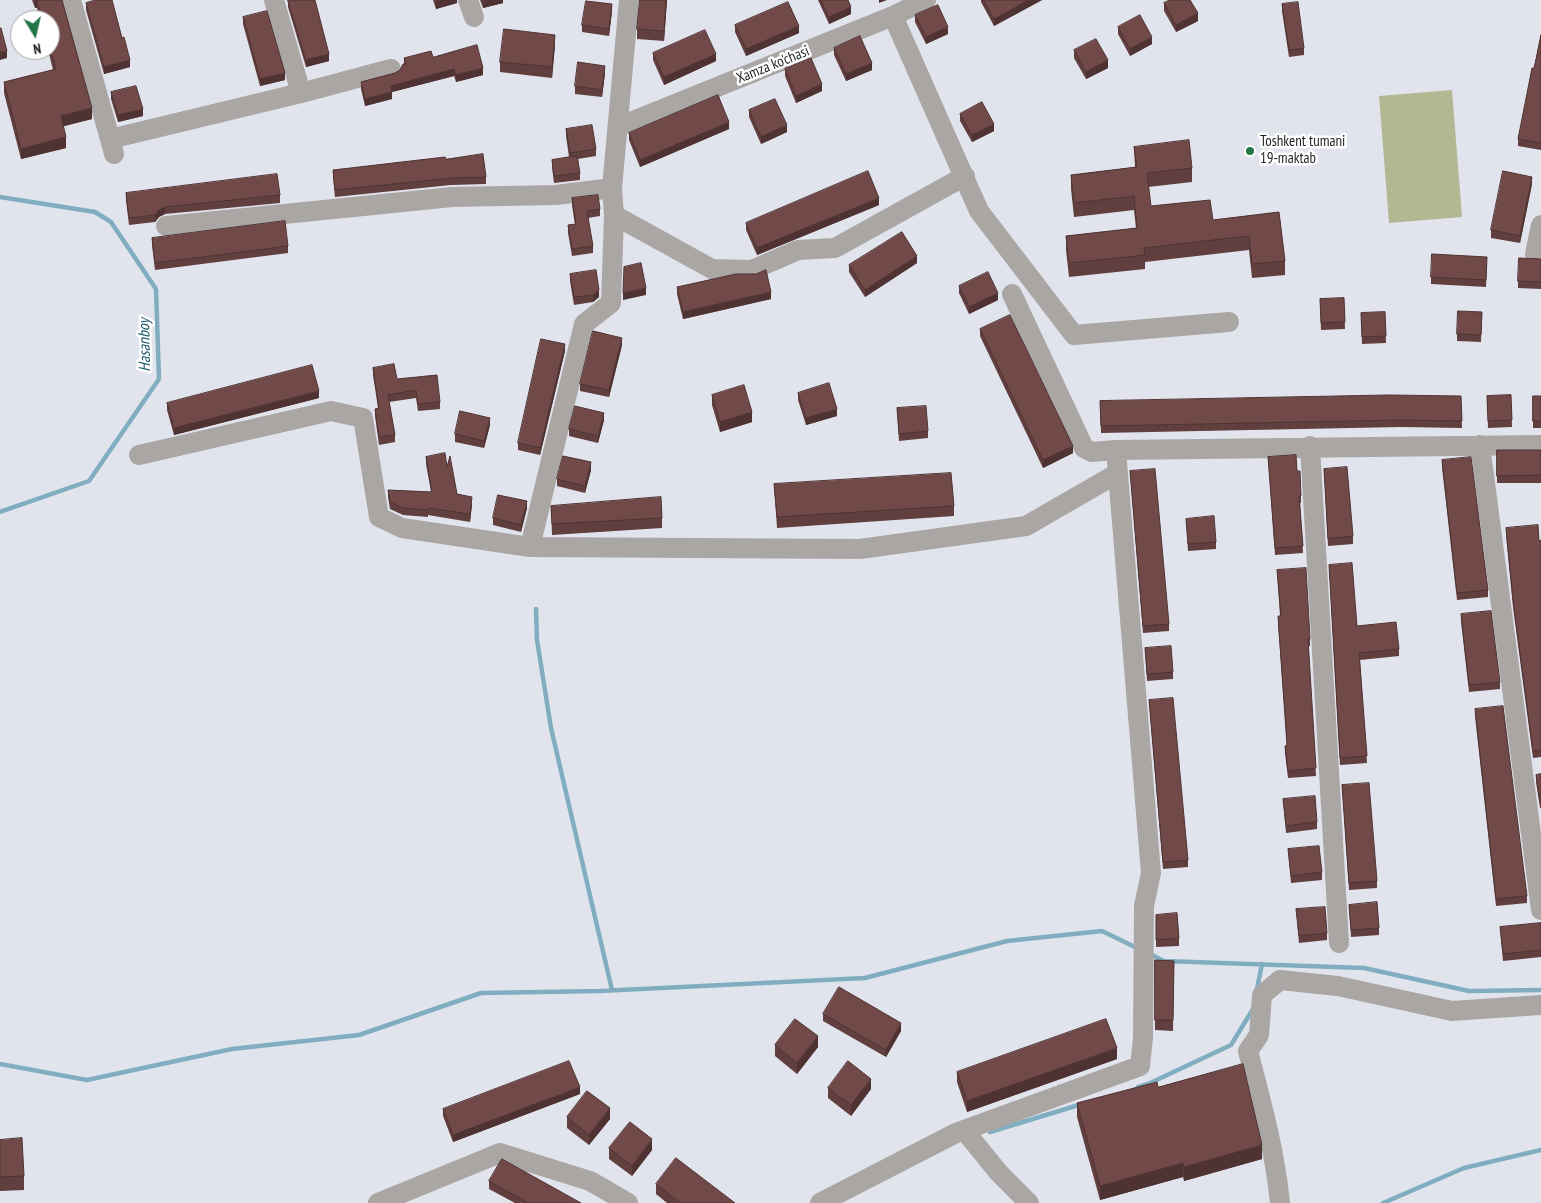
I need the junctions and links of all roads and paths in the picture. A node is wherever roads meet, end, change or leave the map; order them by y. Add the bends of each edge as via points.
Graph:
1 (71, 0) edge
2 (274, 0) edge
3 (629, 0) edge
4 (926, 0) edge
5 (893, 16) junction
6 (391, 69) dead end
7 (302, 93) junction
8 (618, 127) junction
9 (965, 176) junction
10 (612, 188) junction
11 (614, 215) junction
12 (1541, 225) edge
13 (166, 226) dead end
14 (1541, 254) edge
15 (1012, 294) dead end
16 (1230, 322) dead end
17 (1480, 445) junction
18 (1541, 445) edge
19 (1310, 446) junction
20 (1116, 450) junction
21 (139, 455) dead end
22 (1118, 473) junction
23 (530, 547) junction
24 (1541, 910) edge
25 (1339, 943) dead end
26 (1541, 1005) edge
27 (964, 1130) junction
28 (378, 1203) edge
29 (628, 1203) edge
30 (820, 1203) edge
31 (1029, 1203) edge
32 (1280, 1203) edge

1 - 7 street via 112,146
2 - 7 street
3 - 8 street
4 - 5 street, Xamza ko'chasi
5 - 8 street, Xamza ko'chasi
5 - 9 street
6 - 7 street
8 - 10 street
9 - 11 street via 835,248 798,250 752,270 712,269
9 - 16 street via 979,211 1074,335
10 - 11 street
10 - 13 street via 556,195 452,197
11 - 23 street via 611,303 584,324
12 - 14 street via 1535,254
15 - 20 street via 1084,448 1092,452
17 - 18 street
17 - 19 street
17 - 24 street
19 - 20 street
19 - 25 street
20 - 22 street
21 - 23 street via 331,411 363,418 379,517 402,528
22 - 23 street via 1026,526 860,549
22 - 27 street via 1151,873 1144,906 1140,1066
26 - 32 street via 1452,1011 1338,986 1280,980 1262,995 1259,1035 1248,1050
27 - 30 street
27 - 31 street
28 - 29 street via 500,1153 590,1181

